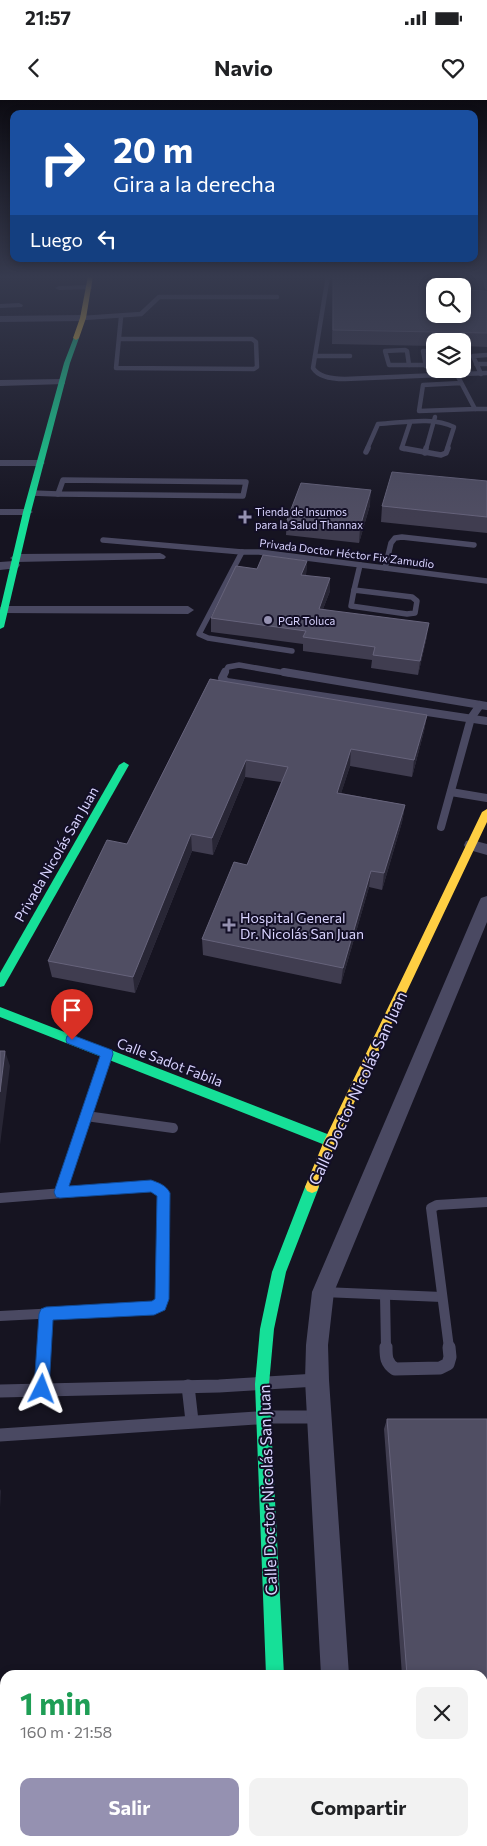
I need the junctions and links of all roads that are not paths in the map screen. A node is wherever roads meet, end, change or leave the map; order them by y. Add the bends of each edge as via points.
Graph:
1 (68, 357) edge
2 (117, 357) edge
3 (257, 357) edge
4 (315, 357) edge
5 (387, 357) edge
6 (408, 357) edge
7 (425, 357) edge
8 (474, 357) edge
9 (476, 364) junction
10 (487, 364) edge
11 (409, 366) junction
12 (426, 366) joint
13 (471, 374) edge
14 (484, 374) edge
15 (426, 376) edge
16 (458, 378) edge
17 (62, 382) junction
18 (0, 383) edge
19 (461, 383) junction
20 (487, 408) edge
21 (475, 409) junction
22 (437, 411) junction
23 (434, 422) junction
24 (410, 423) junction
25 (366, 452) dead end
26 (425, 453) junction
27 (0, 463) edge
28 (40, 463) junction
29 (32, 493) junction
30 (58, 494) junction
31 (0, 512) edge
32 (27, 512) junction
33 (103, 540) dead end
34 (474, 545) dead end
35 (242, 552) junction
36 (160, 557) dead end
37 (15, 562) junction
38 (360, 565) junction
39 (0, 566) edge
40 (385, 568) junction
41 (487, 581) edge
42 (354, 590) junction
43 (4, 610) junction
44 (188, 610) dead end
45 (0, 626) edge
46 (292, 650) dead end
47 (428, 696) junction
48 (484, 705) edge
49 (424, 711) junction
50 (471, 718) junction
51 (487, 721) edge
52 (124, 765) dead end
53 (451, 792) junction
54 (487, 798) edge
55 (487, 812) edge
56 (441, 827) dead end
57 (480, 848) edge
58 (487, 902) edge
59 (0, 983) edge
60 (0, 1012) edge
61 (107, 1054) junction
62 (86, 1116) junction
63 (173, 1128) dead end
64 (330, 1141) junction
65 (60, 1192) junction
66 (0, 1198) edge
67 (487, 1202) edge
68 (323, 1292) junction
69 (385, 1295) junction
70 (442, 1297) junction
71 (46, 1314) junction
72 (0, 1316) edge
73 (317, 1380) junction
74 (262, 1384) junction
75 (188, 1386) junction
76 (42, 1389) junction
77 (0, 1391) edge
78 (320, 1417) junction
79 (264, 1418) junction
80 (192, 1421) junction
81 (0, 1435) edge
82 (275, 1670) edge
83 (336, 1670) edge

1 - 17 street
2 - 3 lane via 115,366 121,370 254,369
4 - 15 lane via 314,371 335,379
5 - 11 lane via 389,365
6 - 11 lane
7 - 12 lane
8 - 9 lane
9 - 10 lane
9 - 14 lane
11 - 12 lane
13 - 14 lane
16 - 19 lane
17 - 18 street
17 - 28 street
19 - 21 lane
19 - 22 lane via 422,387 419,410
20 - 21 lane
21 - 22 lane
22 - 23 lane
23 - 24 lane
23 - 26 lane
23 - 26 lane via 454,427 446,453
24 - 25 lane via 378,424
24 - 26 lane via 402,447
27 - 28 street
28 - 29 street
29 - 30 lane
29 - 32 street
30 - 30 lane via 63,480 246,482 243,496
31 - 32 street
32 - 37 street
33 - 35 lane
34 - 40 lane via 395,538
35 - 38 lane, Privada Doctor Héctor Fix Zamudio
35 - 46 lane, Privada Doctor Héctor Fix Zamudio via 199,634 230,642
36 - 37 street
37 - 39 street
37 - 43 street
38 - 40 lane, Privada Doctor Héctor Fix Zamudio
38 - 42 lane
40 - 41 lane, Privada Doctor Héctor Fix Zamudio
42 - 42 lane via 350,604 355,607 415,613 417,601 412,597
43 - 44 street
43 - 45 street
47 - 48 lane
47 - 49 lane
47 - 49 lane via 239,665 228,667 222,678 227,682
48 - 50 lane
49 - 50 lane
50 - 51 lane
50 - 53 lane
52 - 59 street, Privada Nicolás San Juan
53 - 54 lane
53 - 56 lane
55 - 57 street, Calle Doctor Nicolás San Juan
57 - 64 street, Calle Doctor Nicolás San Juan
58 - 68 street
60 - 61 street, Calle Sadot Fabila
61 - 62 lane
61 - 64 street, Calle Sadot Fabila
62 - 63 lane
62 - 65 lane
64 - 74 street, Calle Doctor Nicolás San Juan via 280,1272 267,1329
65 - 66 lane
65 - 71 lane via 159,1188 163,1193 162,1299 154,1308
67 - 70 lane via 431,1208
68 - 69 lane
68 - 73 street via 316,1345
69 - 70 lane
69 - 70 lane via 386,1358 395,1369 440,1368 448,1364 450,1357
71 - 72 lane
71 - 76 lane
73 - 74 lane
73 - 78 street
74 - 75 lane
74 - 79 street, Calle Doctor Nicolás San Juan
75 - 76 lane
75 - 80 lane
76 - 77 lane
78 - 79 lane
78 - 83 street
79 - 80 lane
79 - 82 street, Calle Doctor Nicolás San Juan
80 - 81 lane

